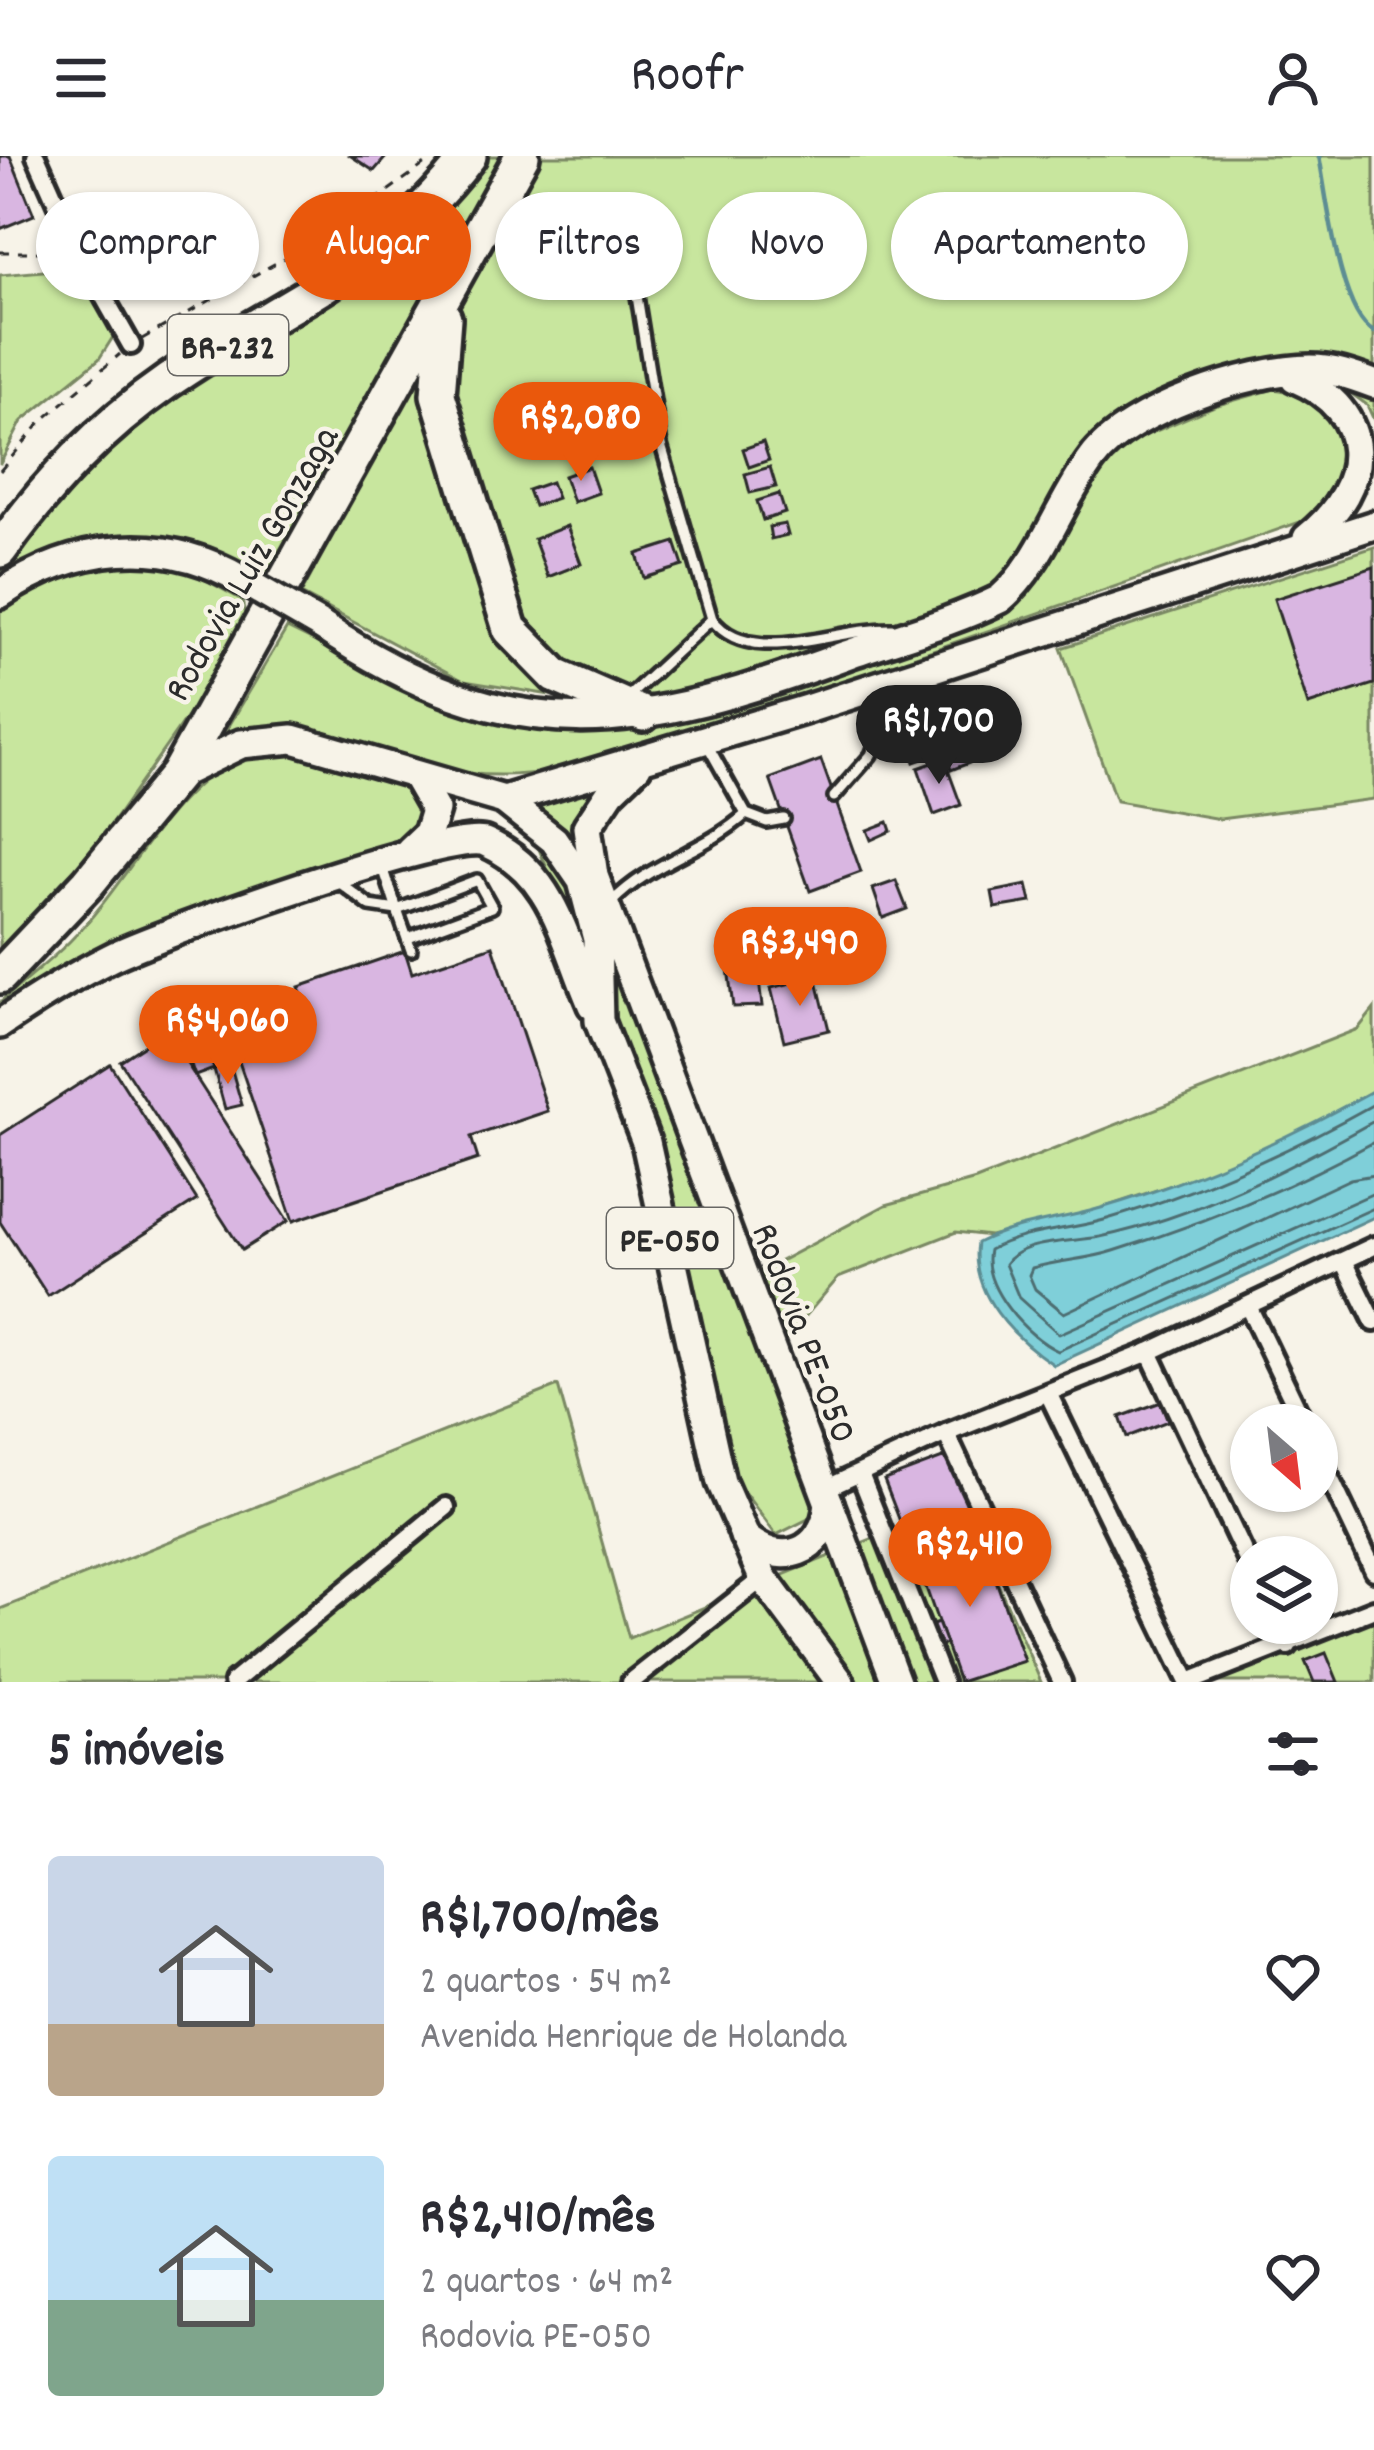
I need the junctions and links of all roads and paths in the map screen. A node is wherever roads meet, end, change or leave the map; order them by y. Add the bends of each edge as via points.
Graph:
1 (36, 156) edge
2 (436, 156) edge
3 (469, 156) edge
4 (523, 156) edge
5 (52, 192) edge
6 (0, 252) edge
7 (36, 252) edge
8 (471, 254) edge
9 (106, 300) edge
10 (446, 300) edge
11 (449, 300) edge
12 (638, 300) edge
13 (131, 345) junction
14 (1279, 372) junction
15 (1374, 384) edge
16 (0, 471) edge
17 (1373, 527) edge
18 (0, 550) edge
19 (1286, 552) junction
20 (0, 594) edge
21 (712, 619) junction
22 (916, 630) junction
23 (902, 677) junction
24 (630, 710) junction
25 (706, 741) junction
26 (646, 760) junction
27 (177, 775) junction
28 (415, 775) junction
29 (834, 797) dead end
30 (504, 800) junction
31 (746, 814) junction
32 (784, 819) dead end
33 (410, 850) junction
34 (382, 862) junction
35 (335, 879) junction
36 (606, 908) junction
37 (397, 910) junction
38 (408, 938) junction
39 (411, 950) dead end
40 (0, 976) edge
41 (599, 1021) junction
42 (0, 1024) edge
43 (1374, 1246) edge
44 (1345, 1263) junction
45 (1248, 1306) junction
46 (1374, 1322) edge
47 (1149, 1352) junction
48 (1048, 1394) junction
49 (1294, 1404) edge
50 (946, 1433) junction
51 (860, 1474) junction
52 (1338, 1495) edge
53 (827, 1496) junction
54 (446, 1507) dead end
55 (744, 1536) junction
56 (1236, 1536) edge
57 (1374, 1571) edge
58 (763, 1579) junction
59 (1374, 1609) edge
60 (1288, 1646) joint
61 (835, 1679) edge
62 (233, 1682) edge
63 (631, 1682) edge
64 (896, 1682) edge
65 (943, 1682) edge
66 (1062, 1682) edge
67 (1188, 1682) edge

1 - 5 street
2 - 13 path via 334,230
3 - 18 highway, BR-232 via 406,230 364,264 120,416 61,472
4 - 8 highway, Rodovia Luiz Gonzaga
6 - 7 path
9 - 13 street
10 - 27 highway, Rodovia Luiz Gonzaga
11 - 24 highway via 438,395 510,629 556,676
12 - 21 lane via 661,445
13 - 16 path via 42,421
14 - 15 main road via 1337,371
14 - 19 main road via 1336,394 1358,417 1369,452 1356,498
14 - 22 main road via 1122,430 1092,459 1010,590
17 - 19 main road
19 - 23 main road, PE-050
20 - 24 main road, bridge via 51,564 120,549 163,550 242,580 411,681 483,705 574,721
21 - 22 lane via 724,635 749,645 865,628
21 - 24 lane
22 - 24 main road via 721,697
23 - 25 main road, PE-050
23 - 29 lane via 872,755
25 - 26 main road, PE-050
25 - 31 lane
26 - 30 main road, PE-050
26 - 36 main road, Rodovia PE-050 / PE-050 via 611,790 587,827
27 - 28 main road, PE-050 via 270,737
27 - 40 highway, Rodovia Luiz Gonzaga
28 - 30 main road, PE-050
28 - 33 main road via 435,811
30 - 41 main road, PE-050 via 554,840 582,881 597,939
31 - 32 lane
31 - 36 lane via 650,870
33 - 34 main road
33 - 41 main road via 473,837 527,866 554,906
34 - 35 main road
34 - 37 lane
35 - 37 lane via 370,907
35 - 42 main road via 114,956
36 - 53 main road, Rodovia PE-050 / PE-050
37 - 38 lane
37 - 38 lane via 482,881 489,910
38 - 39 lane
41 - 55 main road, PE-050 via 646,1142 707,1434
43 - 44 street
44 - 45 street
44 - 46 street
45 - 47 street
45 - 49 street
47 - 48 street
47 - 56 street
48 - 50 street
48 - 67 street
50 - 51 street
50 - 66 street
51 - 53 street
51 - 65 street
52 - 57 street
53 - 55 main road via 827,1524 800,1553 779,1556
53 - 64 main road, Rodovia PE-050 / PE-050
54 - 62 street
55 - 58 main road, PE-050
58 - 61 main road, PE-050
58 - 63 street
59 - 60 street
60 - 67 street

